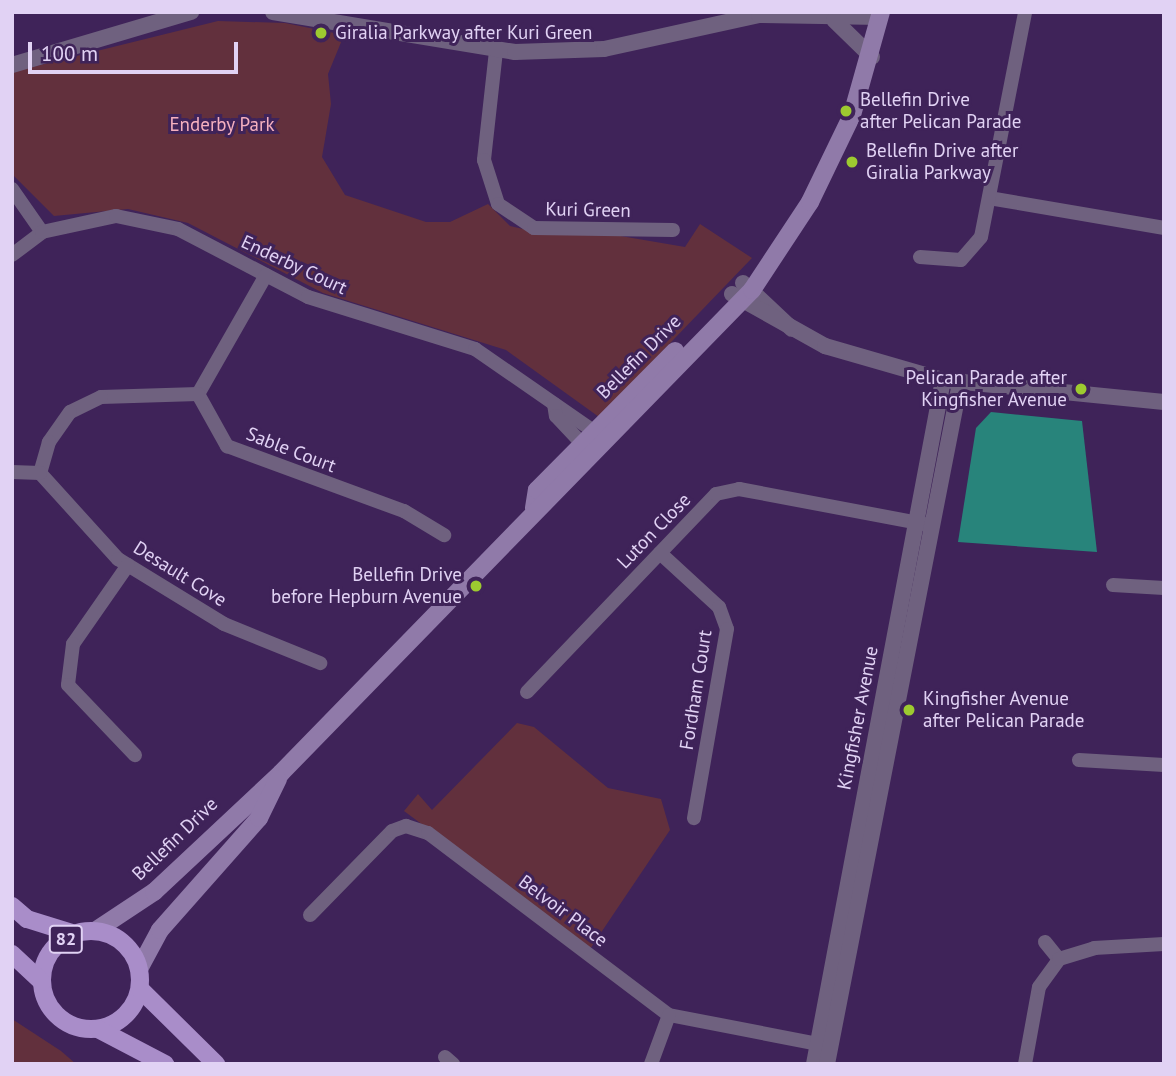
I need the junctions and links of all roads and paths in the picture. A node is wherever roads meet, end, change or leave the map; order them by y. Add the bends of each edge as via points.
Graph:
1 (191, 12) edge
2 (272, 12) edge
3 (1025, 12) edge
4 (881, 14) edge
5 (834, 20) junction
6 (496, 51) junction
7 (872, 57) junction
8 (12, 65) edge
9 (12, 189) edge
10 (989, 198) junction
11 (1164, 228) edge
12 (673, 230) dead end
13 (43, 232) junction
14 (12, 255) edge
15 (920, 257) dead end
16 (266, 275) junction
17 (742, 292) junction
18 (943, 380) junction
19 (960, 383) junction
20 (198, 394) junction
21 (1164, 402) edge
22 (593, 442) junction
23 (12, 472) edge
24 (40, 473) junction
25 (924, 524) junction
26 (444, 535) dead end
27 (660, 554) junction
28 (128, 565) junction
29 (1113, 585) dead end
30 (1164, 588) edge
31 (320, 663) dead end
32 (527, 692) dead end
33 (135, 755) dead end
34 (1079, 760) dead end
35 (1164, 765) edge
36 (281, 773) junction
37 (694, 818) dead end
38 (12, 906) edge
39 (310, 915) dead end
40 (95, 931) junction
41 (75, 934) junction
42 (1045, 942) dead end
43 (1164, 944) edge
44 (12, 954) edge
45 (1059, 959) junction
46 (139, 969) junction
47 (42, 982) junction
48 (140, 989) junction
49 (668, 1015) junction
50 (98, 1029) junction
51 (824, 1045) junction
52 (165, 1064) edge
53 (216, 1064) edge
54 (651, 1064) edge
55 (814, 1064) edge
56 (827, 1064) edge
57 (1025, 1064) edge

1 - 8 street
2 - 6 street
3 - 10 street
4 - 5 street
4 - 7 main road, Bellefin Drive
5 - 6 street via 759,15 604,49
5 - 7 street
6 - 12 street, Kuri Green via 484,160 498,204 534,228
7 - 17 main road, Bellefin Drive via 852,115 785,243
9 - 13 street
10 - 11 street
10 - 15 street via 981,237 961,260
13 - 14 street, Enderby Court
13 - 16 street, Enderby Court via 116,216 178,229
16 - 20 street
16 - 22 street, Enderby Court via 341,310 475,349 554,404 556,416
17 - 18 street via 792,329 825,346
17 - 22 main road, Bellefin Drive
18 - 19 street
18 - 25 street, Kingfisher Avenue
19 - 21 street
19 - 25 street, Kingfisher Avenue
20 - 24 street via 101,397 71,412 49,442
20 - 26 street, Sable Court via 227,446 404,511
22 - 36 main road, Bellefin Drive
23 - 24 street
24 - 28 street, Desault Cove
25 - 27 street, Luton Close via 739,489 716,494
25 - 51 street, Kingfisher Avenue
27 - 32 street, Luton Close
27 - 37 street, Fordham Court via 719,607 727,629
28 - 31 street, Desault Cove via 224,624
28 - 33 street via 74,644 68,685
29 - 30 street
34 - 35 street
36 - 40 main road, Bellefin Drive via 154,892
36 - 46 main road, Bellefin Drive via 259,818 160,930
38 - 41 main road, 82 via 27,919
39 - 49 street, Belvoir Place via 392,831 406,826 428,832
40 - 41 main road, 82
40 - 46 main road, 82 via 115,937
41 - 47 main road, 82 via 46,961
42 - 45 street
43 - 45 street via 1094,948
44 - 47 main road, 82
45 - 57 street via 1039,988
46 - 48 main road
47 - 50 main road, 82 via 59,1018
48 - 50 main road via 117,1022
48 - 53 main road
49 - 51 street, Belvoir Place
49 - 54 street
50 - 52 main road, 82
51 - 55 street, Kingfisher Avenue
51 - 56 street, Kingfisher Avenue

